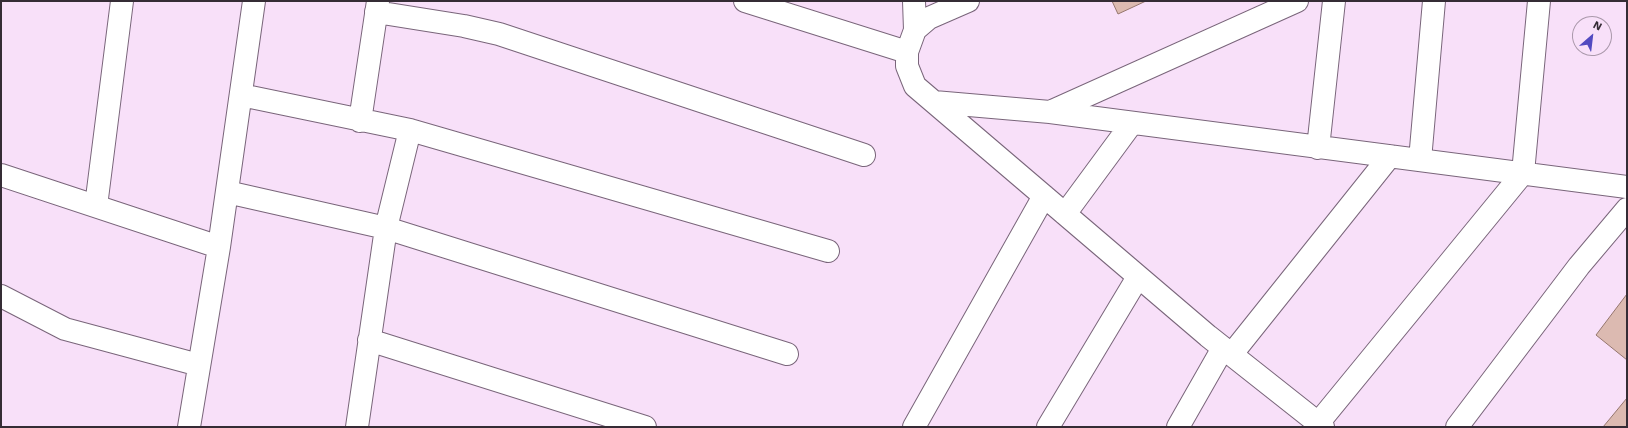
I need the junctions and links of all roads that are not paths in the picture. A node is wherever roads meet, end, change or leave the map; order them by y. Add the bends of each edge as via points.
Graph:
1 (122, 1) edge
2 (254, 1) edge
3 (744, 1) edge
4 (914, 1) edge
5 (968, 1) edge
6 (1297, 1) edge
7 (1334, 1) edge
8 (1434, 1) edge
9 (1539, 1) edge
10 (377, 7) edge
11 (915, 30) junction
12 (906, 52) junction
13 (241, 95) junction
14 (934, 102) junction
15 (1050, 112) junction
16 (360, 121) junction
17 (1132, 123) junction
18 (410, 130) junction
19 (1318, 148) junction
20 (864, 155) dead end
21 (1390, 156) junction
22 (1420, 160) junction
23 (1523, 173) junction
24 (1, 175) edge
25 (1627, 187) edge
26 (227, 192) junction
27 (1044, 196) junction
28 (96, 206) junction
29 (1627, 209) edge
30 (1065, 214) junction
31 (386, 228) junction
32 (219, 247) junction
33 (828, 251) dead end
34 (1138, 277) junction
35 (1, 296) edge
36 (369, 340) junction
37 (1227, 352) junction
38 (787, 354) dead end
39 (199, 365) junction
40 (1319, 426) edge
41 (189, 427) edge
42 (357, 427) edge
43 (645, 427) edge
44 (914, 427) edge
45 (1048, 427) edge
46 (1178, 427) edge
47 (1457, 427) edge

1 - 28 street
2 - 13 street
3 - 12 street
4 - 11 street
5 - 11 street via 929,18
6 - 15 street
7 - 19 street
8 - 22 street
9 - 23 street
10 - 16 street
10 - 20 street via 499,34
11 - 12 street
12 - 14 street via 907,66 915,86
13 - 16 street
13 - 26 street
14 - 15 street
14 - 27 street
15 - 17 street
16 - 18 street
17 - 19 street
17 - 30 street
18 - 31 street
18 - 33 street
19 - 21 street
21 - 22 street
21 - 37 street
22 - 23 street
23 - 25 street
23 - 40 street
24 - 28 street
26 - 31 street
26 - 32 street
27 - 30 street
27 - 44 street
28 - 32 street
29 - 47 street via 1575,272
30 - 34 street
31 - 36 street
31 - 38 street
32 - 39 street
34 - 37 street
34 - 45 street
35 - 39 street via 65,329
36 - 42 street
36 - 43 street
37 - 40 street
37 - 46 street
39 - 41 street

